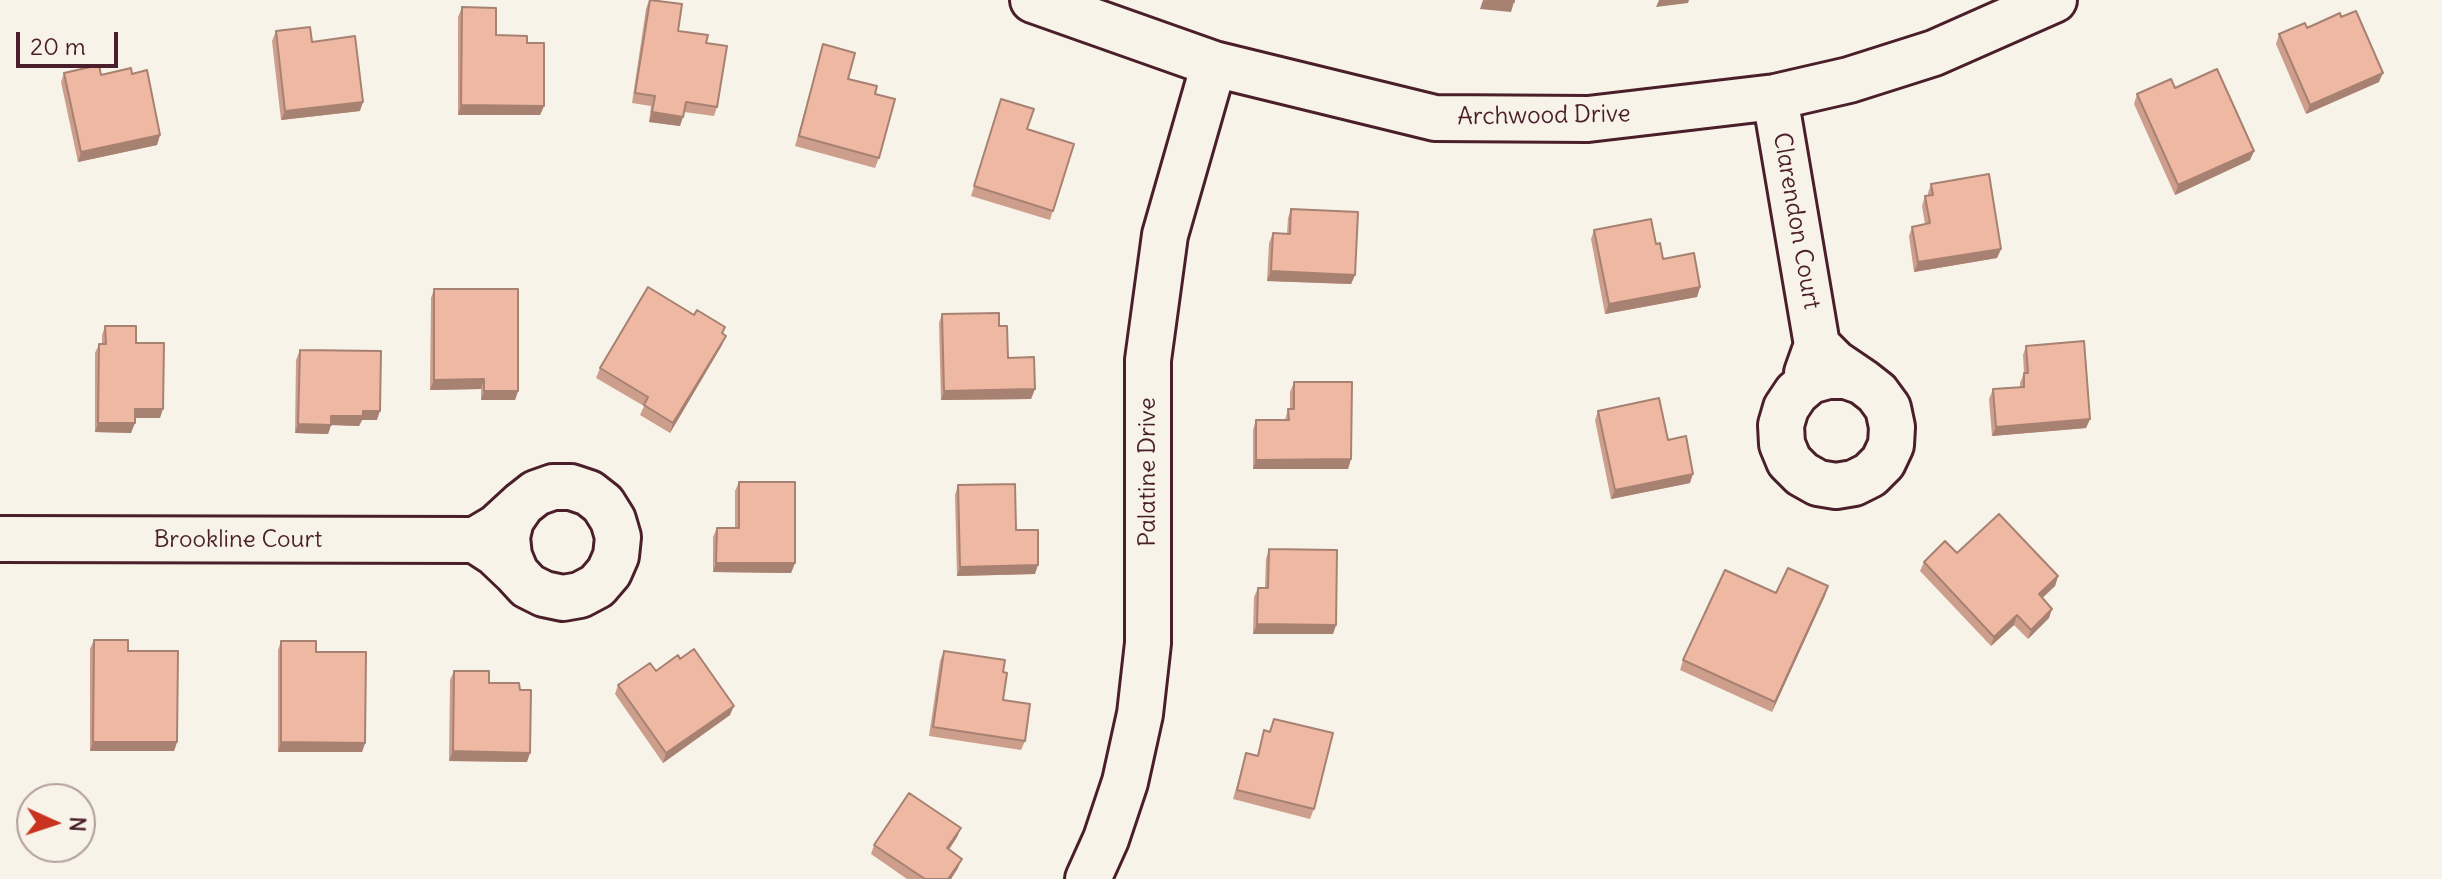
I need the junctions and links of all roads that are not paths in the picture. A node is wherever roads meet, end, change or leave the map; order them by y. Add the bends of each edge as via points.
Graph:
1 (1033, 0) edge
2 (2054, 0) edge
3 (1214, 64) junction
4 (1775, 97) junction
5 (1817, 345) junction
6 (1863, 382) junction
7 (1796, 393) junction
8 (522, 504) junction
9 (0, 539) edge
10 (475, 540) junction
11 (516, 573) junction
12 (1088, 879) edge

1 - 3 street, Archwood Drive
2 - 4 street, Archwood Drive via 1934,53
3 - 4 street, Archwood Drive via 1435,118 1588,119
3 - 12 street, Palatine Drive via 1165,235 1148,360 1148,643 1140,714 1125,782
4 - 5 street, Clarendon Court
5 - 6 street
5 - 7 street
6 - 7 street via 1828,376 1810,381
6 - 7 street via 1888,408 1891,445 1870,475 1836,486 1818,483 1789,461 1781,425
8 - 10 street
8 - 11 street via 507,537
8 - 11 street via 553,487 589,493 603,504 618,537 609,572 580,595 544,594
9 - 10 street, Brookline Court
10 - 11 street

